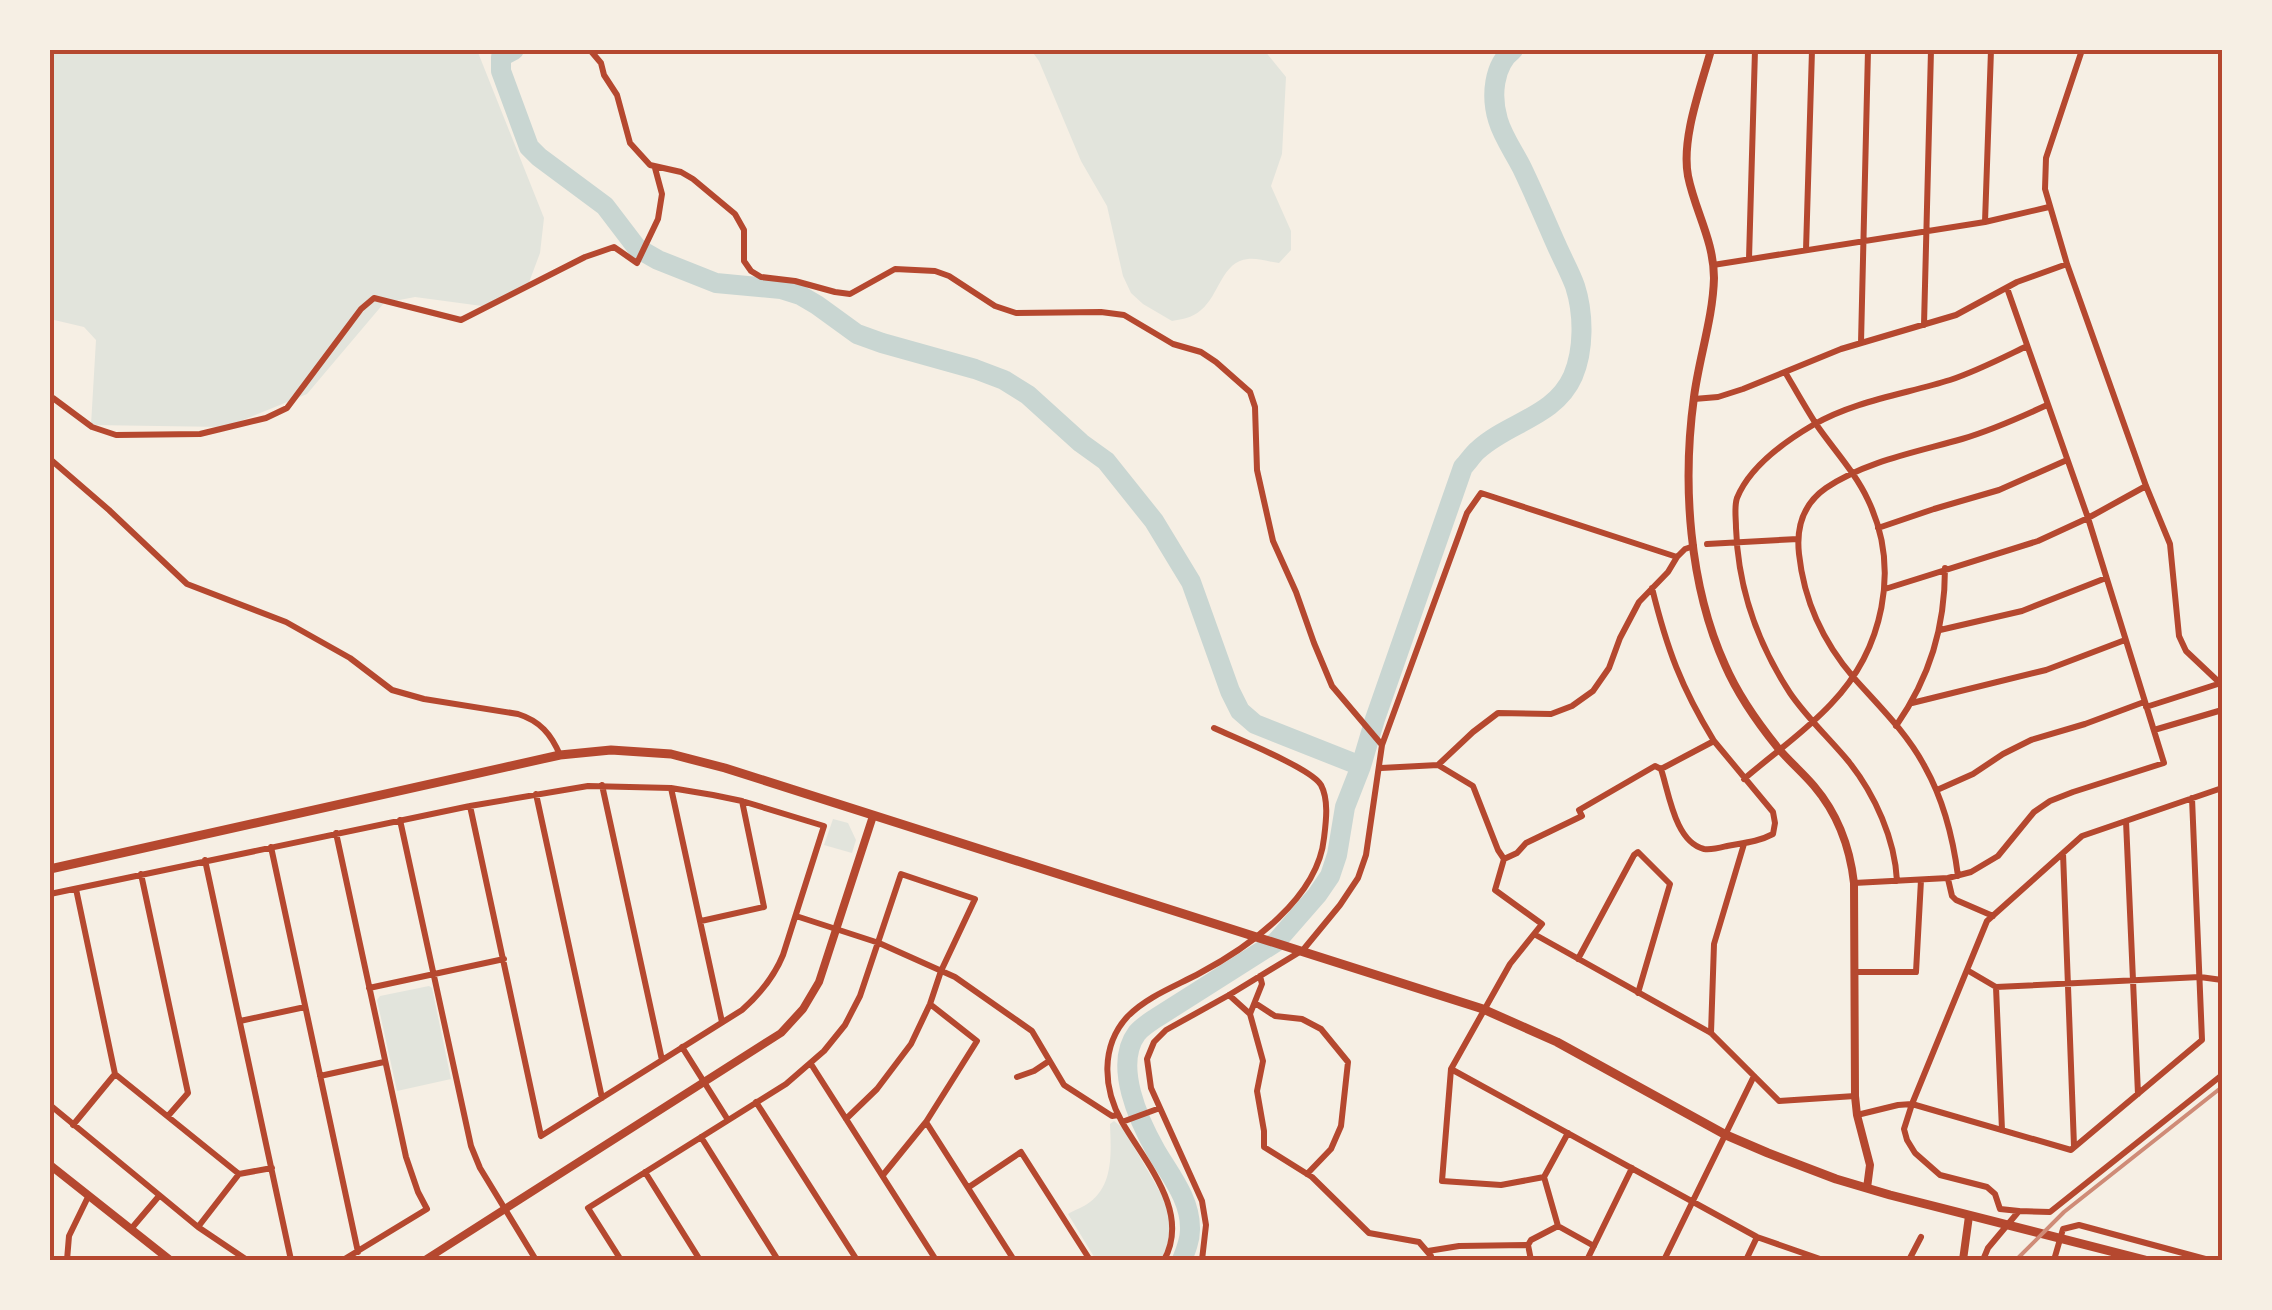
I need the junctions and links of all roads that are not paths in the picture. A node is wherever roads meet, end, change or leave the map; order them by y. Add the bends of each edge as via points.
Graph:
1 (590, 50) edge
2 (1710, 50) edge
3 (1754, 50) edge
4 (1812, 50) edge
5 (1868, 50) edge
6 (1931, 50) edge
7 (1990, 50) edge
8 (2082, 50) edge
9 (655, 167) junction
10 (2049, 207) junction
11 (1986, 222) junction
12 (1926, 231) junction
13 (1864, 241) junction
14 (1806, 250) junction
15 (1748, 259) junction
16 (2067, 264) junction
17 (1714, 265) junction
18 (2007, 288) junction
19 (1924, 324) junction
20 (1861, 342) junction
21 (2027, 346) junction
22 (1785, 372) junction
23 (1694, 400) junction
24 (50, 401) edge
25 (2047, 405) junction
26 (1816, 424) junction
27 (50, 459) edge
28 (2067, 460) junction
29 (1852, 473) junction
30 (2146, 486) junction
31 (2088, 518) junction
32 (1878, 528) junction
33 (1798, 539) junction
34 (1737, 542) junction
35 (1707, 544) dead end
36 (1694, 546) junction
37 (1677, 557) junction
38 (1945, 568) junction
39 (2106, 578) junction
40 (1652, 588) junction
41 (1885, 589) junction
42 (1940, 630) junction
43 (2126, 640) junction
44 (1853, 677) junction
45 (2222, 684) edge
46 (1912, 704) junction
47 (2145, 704) junction
48 (2222, 710) edge
49 (1813, 722) junction
50 (1896, 726) junction
51 (1214, 728) dead end
52 (2154, 730) junction
53 (1714, 741) junction
54 (1382, 745) junction
55 (1779, 749) junction
56 (560, 754) junction
57 (1438, 765) junction
58 (1381, 768) junction
59 (1661, 769) junction
60 (1744, 778) junction
61 (602, 786) junction
62 (671, 788) junction
63 (2222, 788) edge
64 (1937, 790) junction
65 (536, 794) junction
66 (2192, 798) junction
67 (742, 801) junction
68 (470, 806) junction
69 (873, 816) junction
70 (400, 820) junction
71 (2126, 820) junction
72 (336, 833) junction
73 (1744, 843) junction
74 (271, 847) junction
75 (2063, 852) junction
76 (1504, 859) junction
77 (205, 860) junction
78 (50, 869) edge
79 (140, 874) junction
80 (1958, 876) junction
81 (1948, 878) junction
82 (1921, 880) junction
83 (1897, 881) junction
84 (1854, 883) junction
85 (76, 888) junction
86 (50, 894) edge
87 (796, 916) junction
88 (1993, 916) junction
89 (700, 921) junction
90 (837, 930) junction
91 (1534, 934) junction
92 (1258, 936) junction
93 (878, 943) junction
94 (1303, 950) junction
95 (504, 959) junction
96 (1578, 960) junction
97 (1967, 970) junction
98 (940, 971) junction
99 (1855, 972) junction
100 (434, 974) junction
101 (1260, 976) junction
102 (2200, 977) junction
103 (2134, 980) junction
104 (2222, 980) edge
105 (2068, 984) junction
106 (1996, 987) junction
107 (369, 988) junction
108 (1638, 993) junction
109 (1230, 995) junction
110 (1255, 1003) junction
111 (930, 1004) junction
112 (305, 1006) junction
113 (1483, 1009) junction
114 (1250, 1014) junction
115 (240, 1021) junction
116 (722, 1022) junction
117 (1711, 1033) junction
118 (682, 1047) junction
119 (662, 1060) junction
120 (1048, 1061) junction
121 (384, 1062) junction
122 (810, 1064) junction
123 (1451, 1068) junction
124 (115, 1074) junction
125 (320, 1076) junction
126 (1754, 1076) junction
127 (2222, 1076) edge
128 (1017, 1077) dead end
129 (705, 1082) junction
130 (2138, 1094) junction
131 (1855, 1096) junction
132 (602, 1098) junction
133 (756, 1102) junction
134 (1912, 1104) junction
135 (50, 1106) edge
136 (1156, 1110) junction
137 (1857, 1115) junction
138 (168, 1116) junction
139 (846, 1119) junction
140 (1122, 1119) junction
141 (728, 1120) junction
142 (926, 1122) junction
143 (74, 1125) junction
144 (2002, 1130) junction
145 (1568, 1133) junction
146 (1726, 1134) junction
147 (701, 1137) junction
148 (2074, 1147) junction
149 (50, 1165) edge
150 (272, 1168) junction
151 (1632, 1168) junction
152 (644, 1172) junction
153 (240, 1174) junction
154 (1306, 1174) junction
155 (882, 1176) junction
156 (1544, 1177) junction
157 (968, 1187) junction
158 (1866, 1188) junction
159 (160, 1196) junction
160 (88, 1197) junction
161 (1693, 1202) junction
162 (504, 1209) junction
163 (2018, 1211) junction
164 (1969, 1216) junction
165 (198, 1226) junction
166 (1558, 1226) junction
167 (132, 1229) junction
168 (1757, 1236) junction
169 (1921, 1237) dead end
170 (1528, 1245) junction
171 (1594, 1246) junction
172 (358, 1252) junction
173 (1429, 1256) edge
174 (932, 1259) edge
175 (1818, 1259) edge
176 (67, 1260) edge
177 (170, 1260) edge
178 (247, 1260) edge
179 (291, 1260) edge
180 (343, 1260) edge
181 (425, 1260) edge
182 (536, 1260) edge
183 (621, 1260) edge
184 (700, 1260) edge
185 (778, 1260) edge
186 (857, 1260) edge
187 (1014, 1260) edge
188 (1090, 1260) edge
189 (1164, 1260) edge
190 (1202, 1260) edge
191 (1532, 1260) edge
192 (1587, 1260) edge
193 (1664, 1260) edge
194 (1746, 1260) edge
195 (1909, 1260) edge
196 (1964, 1260) edge
197 (1983, 1260) edge
198 (2054, 1260) edge
199 (2145, 1260) edge
200 (2209, 1260) edge

1 - 9 street via 616,95 630,143
2 - 17 street via 1686,162
3 - 15 street
4 - 14 street
5 - 13 street
6 - 12 street
7 - 11 street
8 - 10 street via 2046,158
9 - 24 street via 662,194 658,219 637,263 614,247 460,320 374,298 287,408 266,418 200,434 116,435
9 - 54 street via 694,179 735,214 744,230 744,261 760,277 850,294 895,269 935,271 1016,313 1124,315 1216,362 1250,392 1256,407 1257,470 1274,542 1332,686
10 - 11 street
10 - 16 street
11 - 12 street
12 - 13 street
12 - 19 street
13 - 14 street
13 - 20 street
14 - 15 street
15 - 17 street
16 - 18 street
16 - 30 street
17 - 23 street
18 - 19 street
18 - 21 street
19 - 20 street
20 - 22 street
21 - 25 street
21 - 26 street via 1967,374
22 - 23 street
22 - 26 street
23 - 36 street
25 - 28 street
25 - 29 street
26 - 29 street
26 - 34 street via 1744,483 1735,503
27 - 56 street via 187,584 286,622 392,690 532,719
28 - 31 street
28 - 32 street via 2016,484
29 - 32 street
29 - 33 street via 1811,500
30 - 31 street
30 - 45 street via 2170,544 2180,636 2186,651
31 - 38 street
31 - 39 street
32 - 41 street
33 - 34 street
33 - 44 street via 1810,604
34 - 35 street
34 - 49 street via 1759,634
36 - 37 street
36 - 55 street via 1706,615 1726,667
37 - 40 street
37 - 54 street via 1481,493
38 - 41 street
38 - 42 street
39 - 42 street via 2032,608
39 - 43 street
40 - 53 street via 1676,672
40 - 57 street via 1593,691 1551,714 1498,713
41 - 44 street via 1874,637
42 - 46 street
43 - 46 street via 2046,670
43 - 47 street
44 - 49 street
44 - 50 street
45 - 47 street
46 - 50 street
47 - 52 street
47 - 64 street via 2031,740
48 - 52 street
49 - 55 street
49 - 83 street via 1872,797
50 - 64 street
51 - 92 street via 1308,773 1321,785 1326,808 1319,862 1293,903
52 - 80 street via 2164,763 2050,802 1998,856
53 - 59 street
53 - 60 street
54 - 58 street
55 - 60 street
55 - 84 street via 1831,812
56 - 69 main road via 671,754
56 - 78 main road
57 - 58 street
57 - 76 street via 1473,786
58 - 94 street via 1358,878
59 - 73 street via 1691,843 1704,849
59 - 76 street via 1655,766 1592,801 1578,810 1582,816
60 - 73 street via 1775,823 1773,834
61 - 62 street
61 - 65 street
61 - 119 street
62 - 67 street
62 - 89 street
63 - 66 street
64 - 80 street
65 - 68 street
65 - 132 street
66 - 71 street
66 - 102 street
67 - 87 street via 824,826
67 - 89 street via 764,907
68 - 70 street
68 - 95 street
69 - 90 street
69 - 92 main road
70 - 72 street
70 - 100 street
71 - 75 street via 2082,836
71 - 103 street
72 - 74 street
72 - 107 street
73 - 117 street via 1714,944
74 - 77 street
74 - 112 street
75 - 88 street
75 - 105 street
76 - 91 street via 1495,890 1542,924
77 - 79 street
77 - 115 street
79 - 85 street
79 - 138 street via 188,1093
80 - 81 street
81 - 82 street
81 - 88 street via 1956,900
82 - 83 street
82 - 99 street via 1916,972
83 - 84 street
84 - 99 street
85 - 86 street
85 - 124 street
87 - 90 street
87 - 116 street via 775,972
88 - 97 street
89 - 116 street
90 - 93 street
90 - 129 street via 819,982 796,1017
91 - 96 street
91 - 113 street
92 - 94 main road
92 - 140 street via 1152,998 1122,1024 1107,1071
93 - 98 street
93 - 98 street via 900,874 975,900
93 - 122 street via 855,1008
94 - 101 street
94 - 113 main road
95 - 100 street
95 - 132 street via 541,1136
96 - 108 street
96 - 108 street via 1638,852 1670,884
97 - 106 street
97 - 134 street
98 - 111 street
98 - 120 street via 1018,1020
99 - 131 street
100 - 107 street
100 - 162 street via 471,1146
101 - 109 street
101 - 110 street
102 - 103 street
102 - 104 street
102 - 130 street via 2202,1040
103 - 105 street
103 - 130 street
105 - 106 street
105 - 148 street
106 - 144 street
107 - 121 street
108 - 117 street
109 - 114 street
109 - 136 street via 1154,1042 1147,1059
110 - 114 street
110 - 154 street via 1274,1016 1320,1029 1348,1062 1341,1126 1331,1149
111 - 139 street via 896,1066
111 - 142 street via 977,1040
112 - 115 street
112 - 125 street
113 - 123 street
113 - 146 main road
114 - 154 street via 1262,1061 1257,1091 1264,1147
115 - 150 street
116 - 118 street
117 - 126 street
118 - 119 street
118 - 129 street
119 - 132 street
120 - 128 street
120 - 140 street via 1064,1085
121 - 125 street
121 - 172 street via 406,1157 427,1209
122 - 133 street
122 - 139 street
123 - 145 street
123 - 156 street via 1439,1182 1501,1186
124 - 138 street
124 - 143 street
125 - 172 street
126 - 131 street via 1779,1102
126 - 146 street
127 - 163 street via 2050,1212
129 - 141 street
129 - 162 street
130 - 148 street
131 - 137 street
133 - 141 street
133 - 186 street
134 - 137 street
134 - 144 street
134 - 163 street via 1904,1129 1926,1164 1940,1175 1986,1187 2000,1209
135 - 143 street
136 - 140 street
136 - 190 street via 1202,1201
137 - 158 street via 1870,1164
138 - 153 street
139 - 155 street
140 - 189 street via 1171,1211 1173,1234
141 - 147 street
142 - 155 street
142 - 157 street
143 - 159 street
144 - 148 street
145 - 151 street
145 - 156 street
146 - 158 main road
146 - 161 street
147 - 152 street
147 - 185 street
149 - 160 street
150 - 153 street
150 - 179 street
151 - 161 street
151 - 171 street
152 - 183 street via 586,1207
152 - 184 street
153 - 165 street
154 - 173 street via 1368,1233 1415,1241
155 - 174 street
156 - 166 street
157 - 187 street
157 - 188 street via 1021,1152
158 - 164 main road
159 - 165 street
159 - 167 street
160 - 167 street
160 - 176 street via 69,1236
161 - 168 street
161 - 193 street
162 - 181 street
162 - 182 street
163 - 197 street
164 - 196 street
164 - 199 main road
165 - 178 street
166 - 170 street
166 - 171 street
167 - 177 street
168 - 175 street
168 - 194 street
169 - 195 street
170 - 173 street via 1459,1246
170 - 191 street
171 - 192 street
172 - 180 street
198 - 200 street via 2063,1229 2079,1225

